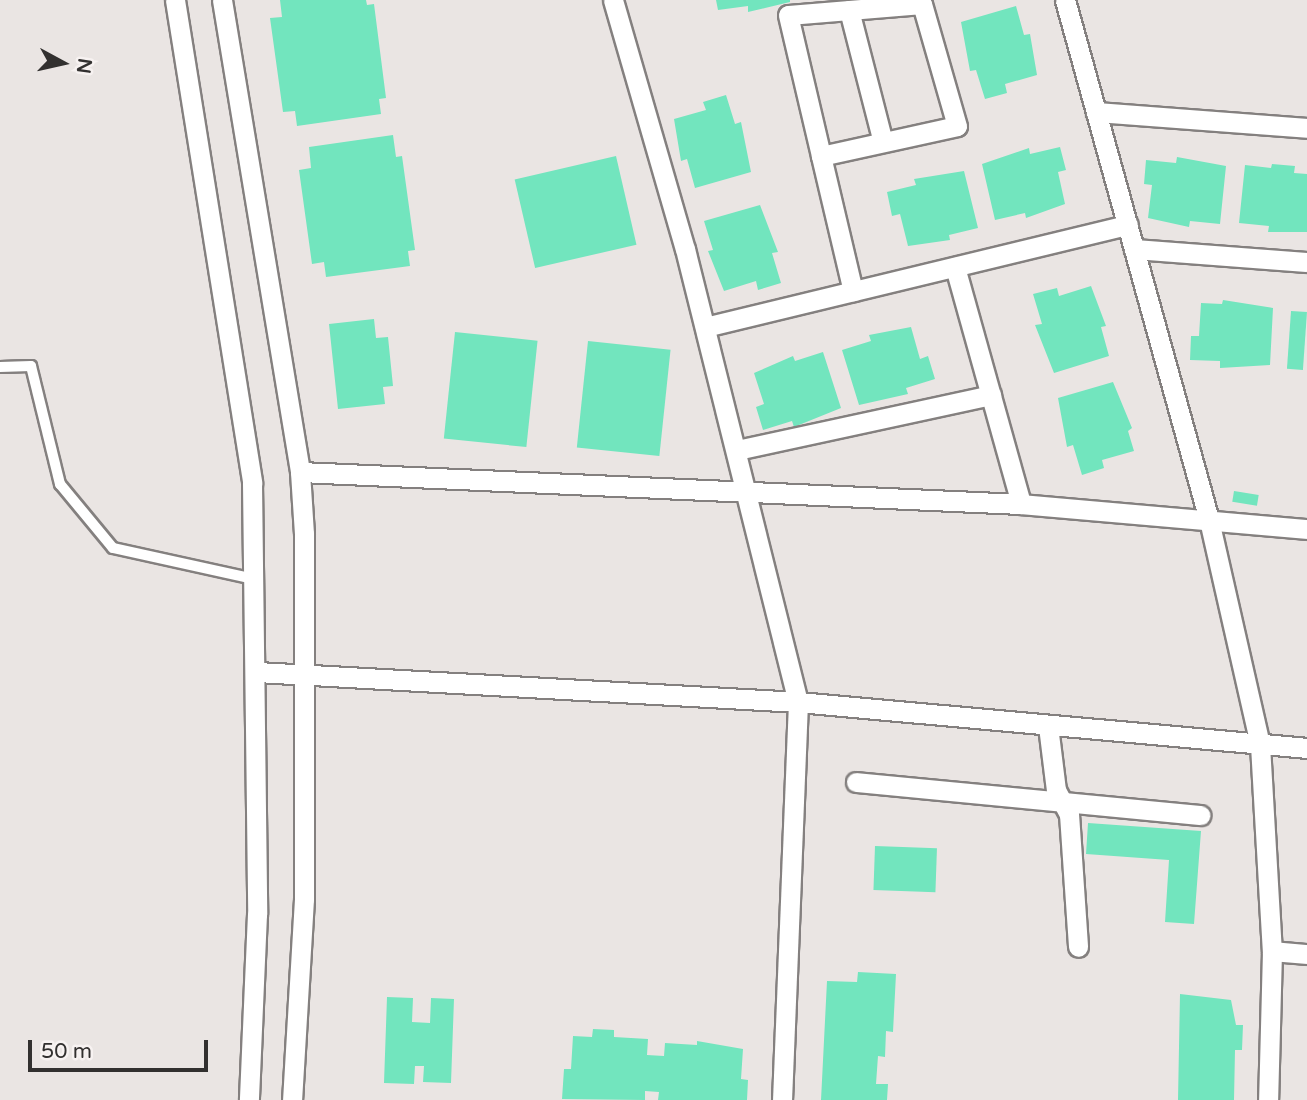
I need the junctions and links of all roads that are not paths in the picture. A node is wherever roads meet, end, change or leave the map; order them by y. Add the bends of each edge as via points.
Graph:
1 (176, 0) edge
2 (222, 0) edge
3 (613, 0) edge
4 (1065, 0) edge
5 (849, 10) junction
6 (1096, 112) junction
7 (1307, 128) edge
8 (883, 142) junction
9 (821, 156) junction
10 (1128, 225) junction
11 (1134, 248) junction
12 (1307, 262) edge
13 (955, 267) junction
14 (853, 291) junction
15 (705, 327) junction
16 (0, 367) edge
17 (991, 395) junction
18 (737, 450) junction
19 (300, 472) junction
20 (746, 490) junction
21 (1021, 504) junction
22 (1209, 520) junction
23 (1307, 529) edge
24 (254, 579) junction
25 (257, 672) junction
26 (307, 675) junction
27 (797, 702) junction
28 (1048, 726) junction
29 (1260, 745) junction
30 (1307, 748) edge
31 (856, 782) dead end
32 (1063, 801) junction
33 (1200, 815) dead end
34 (1077, 947) dead end
35 (1272, 951) junction
36 (1307, 954) edge
37 (249, 1100) edge
38 (292, 1100) edge
39 (782, 1100) edge
40 (1268, 1100) edge

1 - 24 street via 252,483
2 - 19 street
3 - 15 street
4 - 6 street
5 - 8 street
5 - 8 street via 922,4 957,126
5 - 9 street via 788,15
6 - 7 street
6 - 10 street
8 - 9 street
9 - 14 street
10 - 11 street
10 - 13 street
11 - 12 street
11 - 22 street
13 - 14 street
13 - 17 street
14 - 15 street
15 - 18 street
16 - 24 lane via 31,366 60,484 113,548
17 - 18 street
17 - 21 street
18 - 20 street
19 - 20 street
19 - 26 street
20 - 21 street
20 - 27 street
21 - 22 street
22 - 23 street
22 - 29 street
24 - 25 street
25 - 26 street
25 - 37 street via 257,914
26 - 27 street
26 - 38 street via 304,899
27 - 28 street
27 - 39 street
28 - 29 street
28 - 32 street via 1056,790
29 - 30 street
29 - 35 street
31 - 32 street
32 - 33 street
32 - 34 street via 1069,814
35 - 36 street
35 - 40 street

